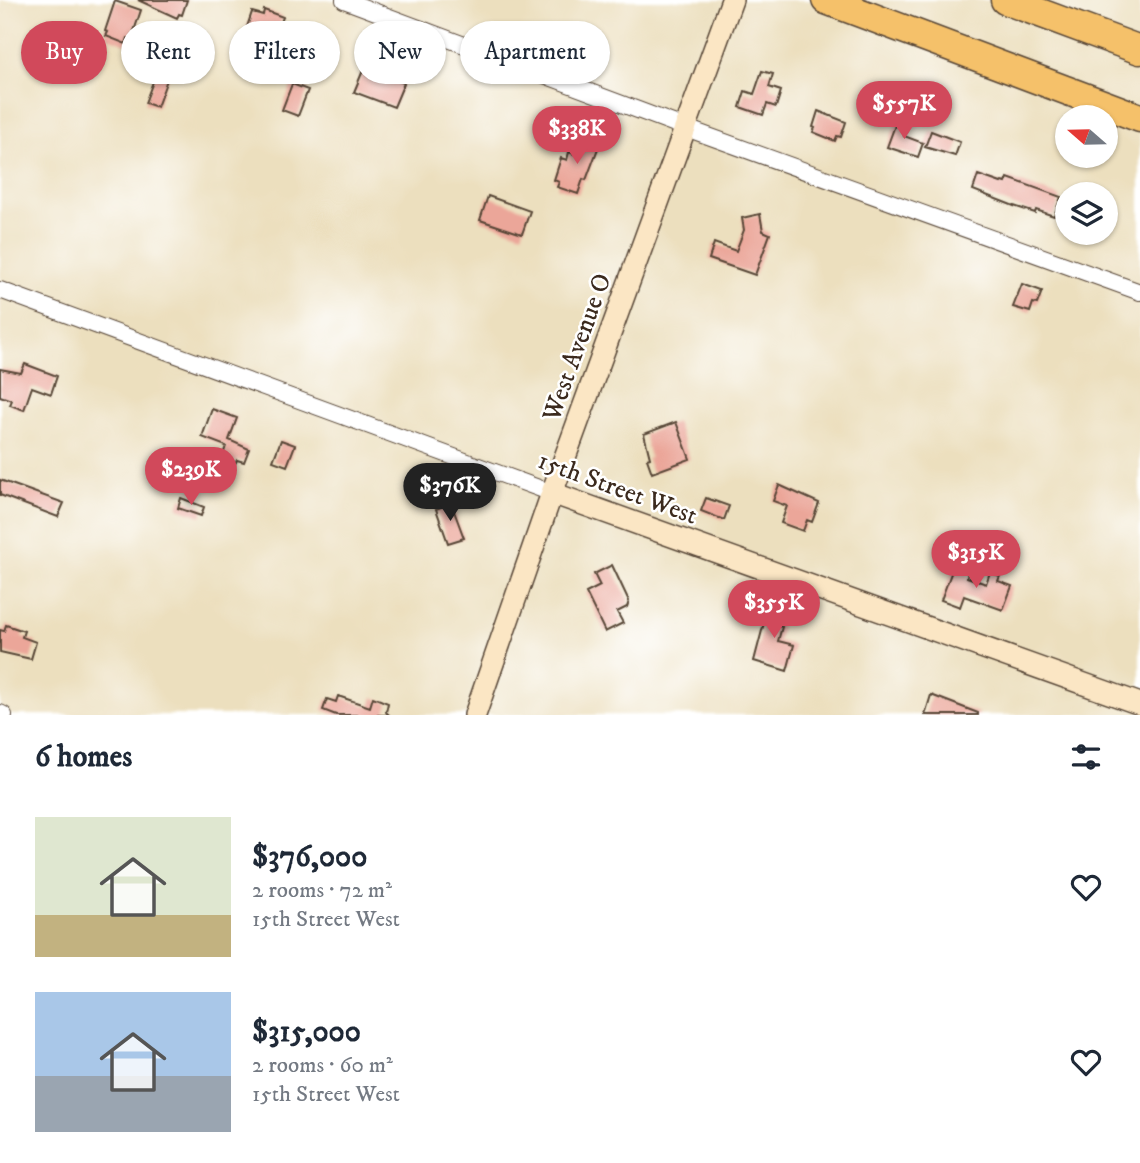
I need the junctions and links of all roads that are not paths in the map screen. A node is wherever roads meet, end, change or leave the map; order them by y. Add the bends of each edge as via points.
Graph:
1 (344, 0) edge
2 (826, 0) edge
3 (1005, 0) edge
4 (731, 2) edge
5 (1140, 50) edge
6 (1140, 118) edge
7 (687, 128) junction
8 (0, 290) edge
9 (1140, 292) edge
10 (552, 493) junction
11 (1140, 704) edge
12 (475, 715) edge

1 - 7 street
2 - 6 highway
3 - 5 highway
4 - 7 street, West Avenue O
7 - 9 street
7 - 10 street, West Avenue O
8 - 10 street, 15th Street West
10 - 11 street, 15th Street West
10 - 12 street, West Avenue O

